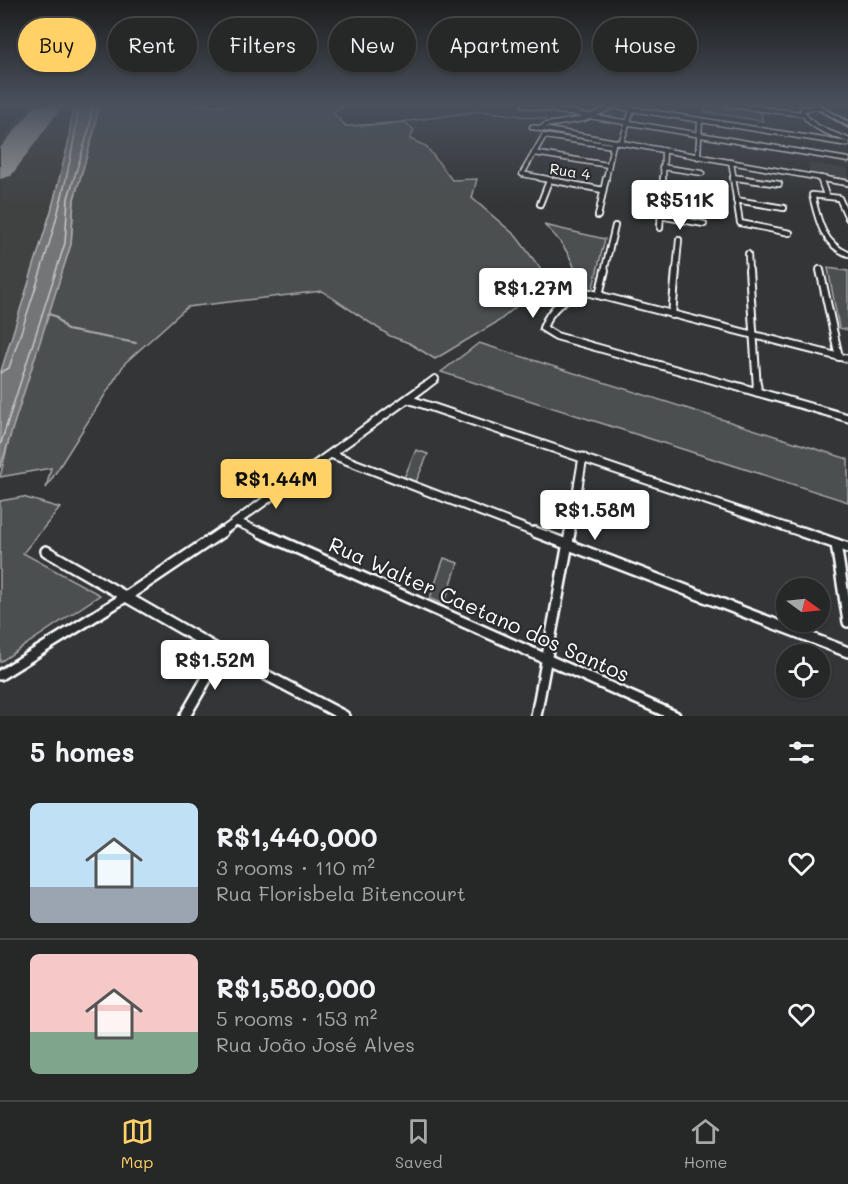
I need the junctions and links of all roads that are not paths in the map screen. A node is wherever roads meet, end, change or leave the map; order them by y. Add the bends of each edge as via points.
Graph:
1 (545, 138) edge
2 (567, 138) edge
3 (586, 138) edge
4 (622, 138) edge
5 (699, 138) edge
6 (719, 138) edge
7 (823, 138) edge
8 (848, 142) edge
9 (621, 143) junction
10 (613, 144) junction
11 (664, 151) junction
12 (534, 153) junction
13 (698, 157) junction
14 (848, 160) edge
15 (730, 162) junction
16 (608, 165) junction
17 (662, 167) junction
18 (702, 173) dead end
19 (733, 177) junction
20 (820, 178) junction
21 (549, 181) junction
22 (848, 183) edge
23 (778, 184) dead end
24 (603, 189) junction
25 (661, 190) junction
26 (826, 195) junction
27 (704, 196) dead end
28 (736, 200) junction
29 (540, 204) dead end
30 (784, 208) dead end
31 (598, 216) dead end
32 (660, 216) junction
33 (848, 218) edge
34 (704, 224) dead end
35 (615, 226) dead end
36 (660, 228) dead end
37 (790, 233) dead end
38 (679, 240) dead end
39 (748, 254) dead end
40 (848, 254) edge
41 (820, 269) dead end
42 (599, 295) junction
43 (672, 315) junction
44 (753, 335) junction
45 (839, 357) junction
46 (848, 359) edge
47 (435, 379) dead end
48 (757, 392) junction
49 (408, 399) junction
50 (848, 418) edge
51 (333, 455) junction
52 (583, 457) junction
53 (237, 522) junction
54 (836, 544) junction
55 (568, 545) junction
56 (848, 548) edge
57 (46, 551) dead end
58 (127, 596) junction
59 (848, 622) edge
60 (222, 652) junction
61 (848, 652) edge
62 (548, 662) junction
63 (0, 675) edge
64 (185, 716) edge
65 (344, 716) edge
66 (536, 716) edge
67 (675, 716) edge

1 - 12 street
2 - 10 street
3 - 10 street
4 - 9 street
5 - 13 street
6 - 14 street
7 - 8 street
9 - 10 street
9 - 11 street
10 - 16 street
11 - 13 street
11 - 17 street
12 - 16 street
12 - 21 street, Rua 4 via 523,175
13 - 15 street
15 - 19 street
15 - 20 street
16 - 24 street
17 - 18 street
17 - 25 street
19 - 23 street
19 - 28 street
20 - 22 street
20 - 26 street
21 - 24 street, Rua 4
21 - 29 street
24 - 31 street
25 - 27 street
25 - 32 street
26 - 33 street via 839,198
26 - 40 street via 813,194 827,242 833,249
28 - 30 street
28 - 37 street via 741,224
32 - 34 street
32 - 36 street
35 - 42 street
38 - 43 street
39 - 44 street
41 - 45 street
42 - 43 street
42 - 48 street via 578,292 564,300 543,328 556,336
43 - 44 street
44 - 45 street
44 - 48 street
45 - 46 street
47 - 49 street
48 - 50 street
49 - 51 street
49 - 52 street
51 - 53 street
51 - 55 street
52 - 54 street
52 - 55 street
53 - 58 street
53 - 62 street, Rua Walter Caetano dos Santos
54 - 56 street
54 - 59 street
55 - 61 street
55 - 62 street
57 - 58 street
58 - 60 street
58 - 63 street
60 - 64 street
60 - 65 street
62 - 66 street
62 - 67 street, Rua Walter Caetano dos Santos

